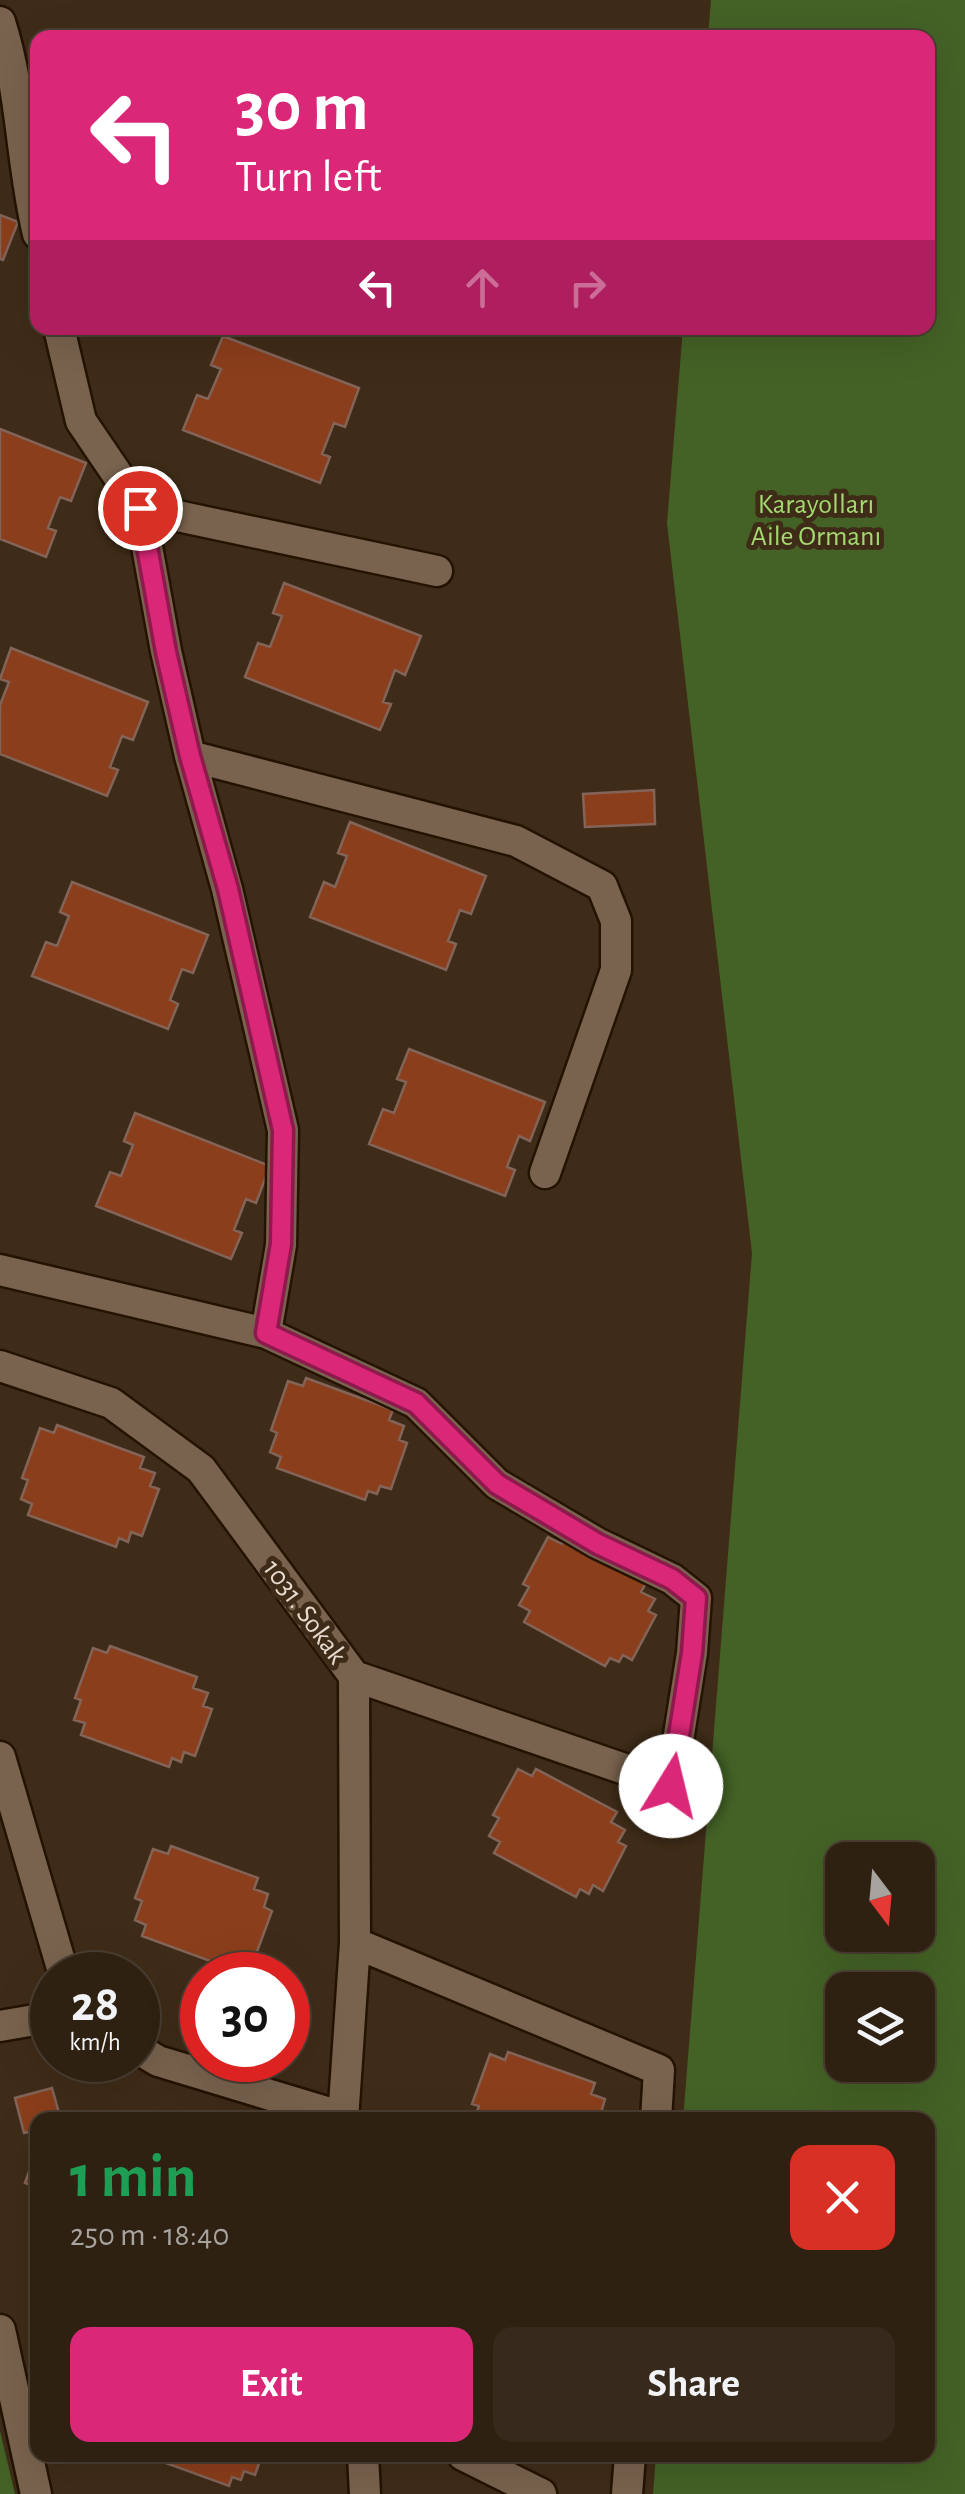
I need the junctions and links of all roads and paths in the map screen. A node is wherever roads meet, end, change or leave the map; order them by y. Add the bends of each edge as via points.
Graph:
1 (0, 22) edge
2 (24, 56) edge
3 (30, 203) edge
4 (61, 335) edge
5 (140, 508) junction
6 (437, 571) dead end
7 (190, 756) junction
8 (544, 1173) dead end
9 (0, 1270) edge
10 (266, 1333) junction
11 (0, 1366) edge
12 (354, 1676) junction
13 (0, 1757) edge
14 (355, 1943) junction
15 (57, 1952) edge
16 (30, 2021) edge
17 (0, 2026) edge
18 (160, 2062) edge
19 (324, 2112) edge
20 (343, 2112) edge
21 (656, 2112) edge
22 (0, 2330) edge
23 (363, 2462) edge
24 (477, 2462) edge
25 (629, 2462) edge
26 (36, 2494) edge
27 (365, 2494) edge
28 (541, 2494) edge
29 (626, 2494) edge

1 - 2 street
2 - 3 street
4 - 5 street via 81,421
5 - 6 street
5 - 7 street
7 - 8 street via 516,840 602,886 616,921 616,970
7 - 10 street via 283,1130 281,1244
9 - 10 street
10 - 12 street via 416,1403 497,1484 696,1598 671,1786
11 - 12 street, 1031. Sokak via 111,1403 201,1468
12 - 14 street, 1031. Sokak
13 - 15 street
14 - 20 street, 1031. Sokak
14 - 21 street via 659,2070
16 - 17 street
18 - 19 street
22 - 26 street
23 - 27 street
24 - 28 street
25 - 29 street

